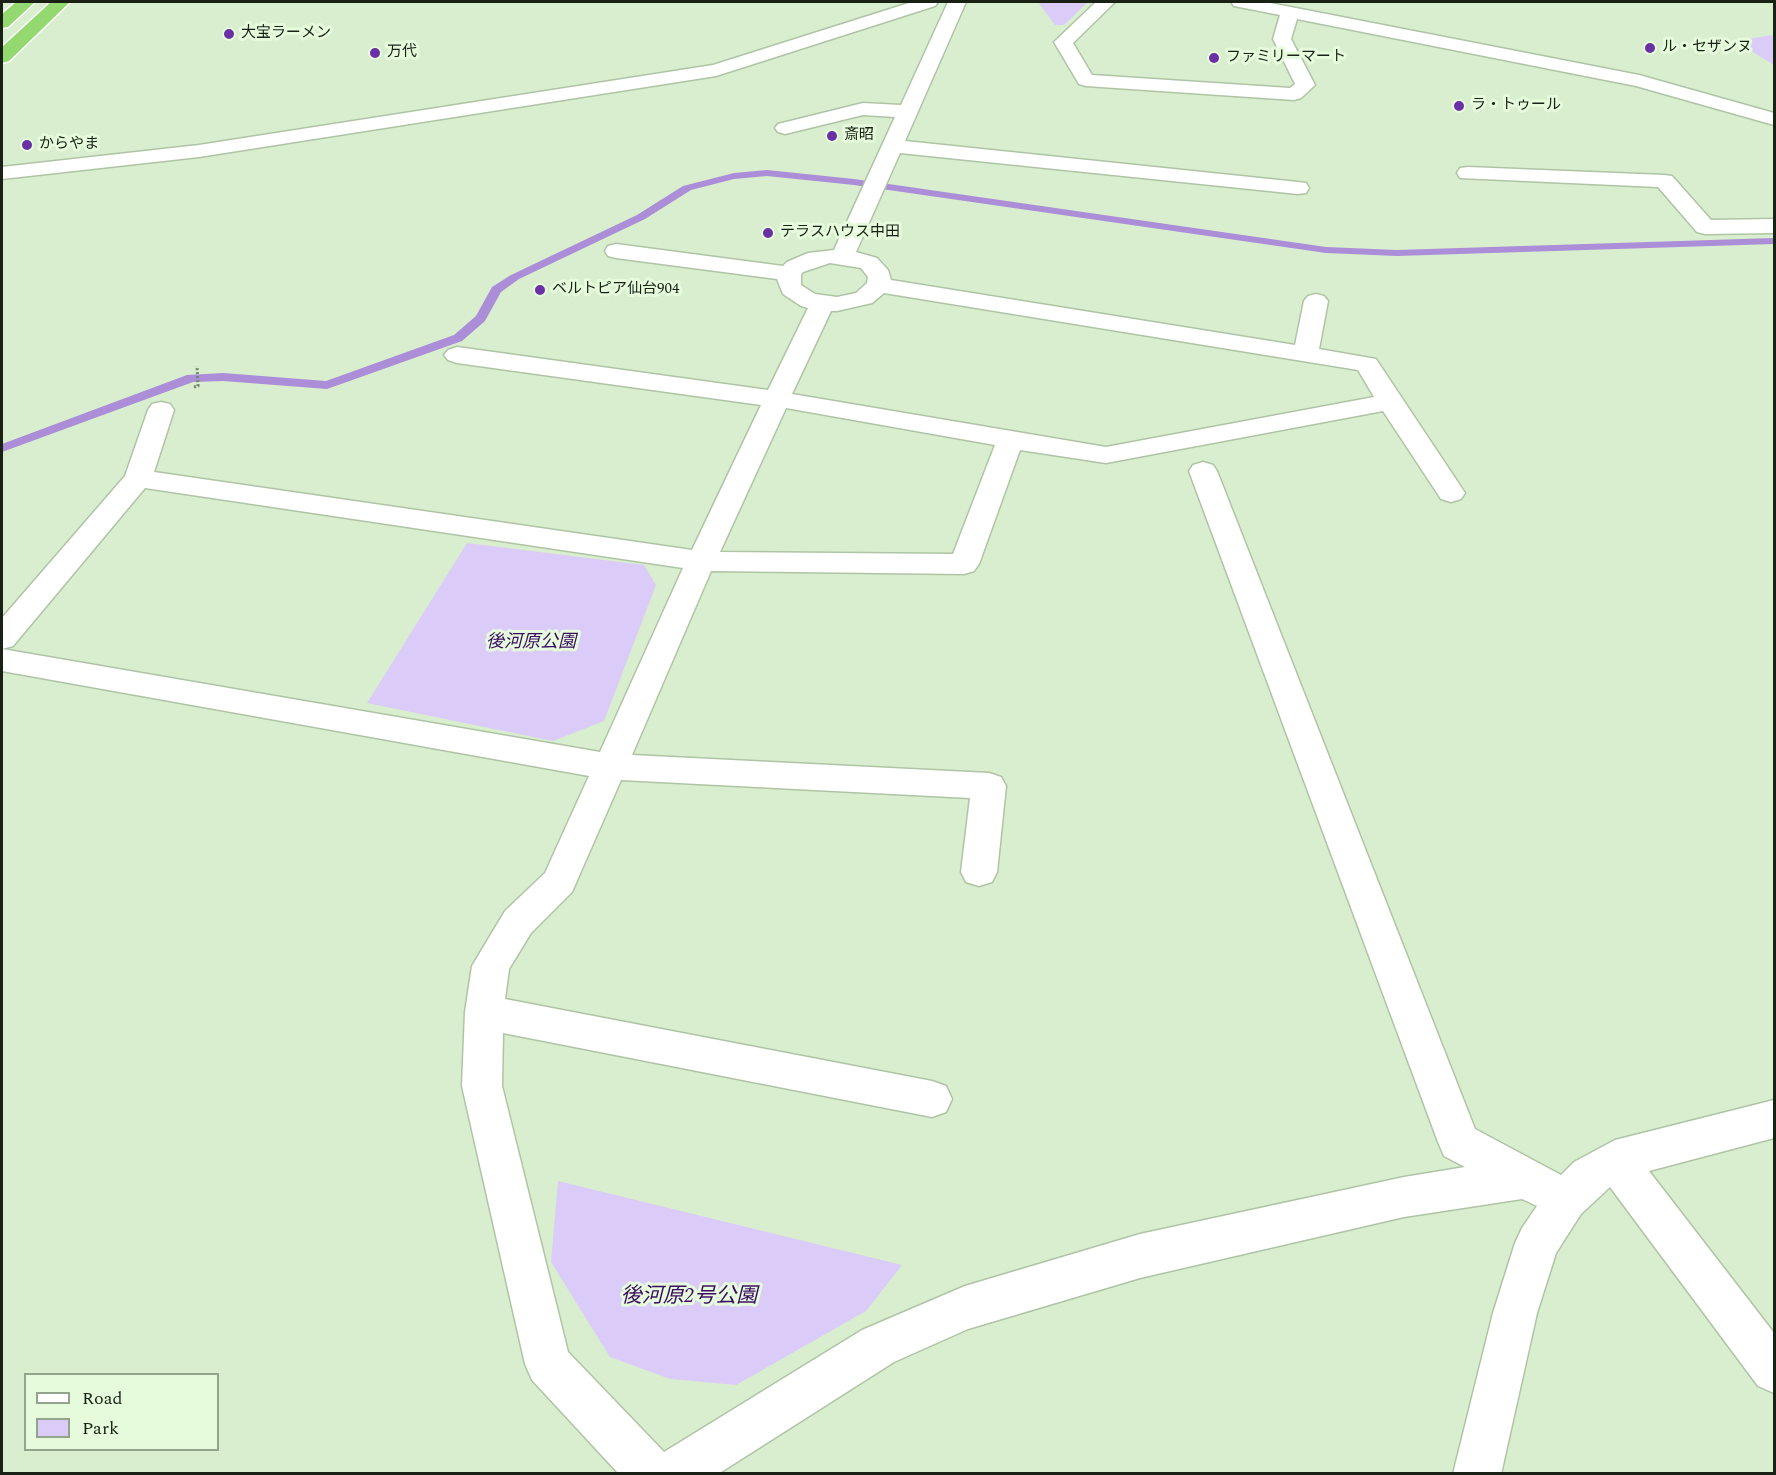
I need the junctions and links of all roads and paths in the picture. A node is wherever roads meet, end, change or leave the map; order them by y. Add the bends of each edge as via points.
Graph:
1 (26, 2) edge
2 (61, 2) edge
3 (929, 2) edge
4 (957, 2) edge
5 (1106, 2) edge
6 (1240, 2) edge
7 (1290, 11) junction
8 (2, 23) edge
9 (2, 57) edge
10 (908, 112) junction
11 (1774, 119) edge
12 (785, 128) dead end
13 (893, 146) junction
14 (2, 173) edge
15 (1468, 173) dead end
16 (1298, 188) dead end
17 (1774, 226) edge
18 (616, 251) dead end
19 (843, 256) junction
20 (789, 274) junction
21 (879, 285) junction
22 (1316, 301) dead end
23 (822, 303) junction
24 (1306, 353) junction
25 (457, 355) dead end
26 (198, 368) dead end
27 (198, 386) dead end
28 (777, 399) junction
29 (1389, 402) junction
30 (161, 411) dead end
31 (1010, 440) junction
32 (1203, 471) dead end
33 (138, 478) junction
34 (1451, 493) dead end
35 (701, 561) junction
36 (2, 638) edge
37 (2, 660) edge
38 (610, 767) junction
39 (979, 872) dead end
40 (484, 1012) junction
41 (932, 1099) dead end
42 (1774, 1119) edge
43 (1615, 1160) junction
44 (1526, 1178) junction
45 (1566, 1200) junction
46 (1774, 1370) edge
47 (652, 1473) edge
48 (674, 1473) edge
49 (1477, 1473) edge

1 - 8 highway
2 - 9 highway
3 - 14 street via 716,70 199,151
4 - 10 street
5 - 7 street via 1063,42 1086,80 1294,94 1305,86 1282,39
6 - 7 street
7 - 11 street via 1639,81
10 - 12 street via 863,109
10 - 13 street
13 - 16 street
13 - 19 street
15 - 17 street via 1664,181 1705,226
18 - 20 street
19 - 20 street via 816,258
19 - 21 street via 868,263 880,277
20 - 23 street via 788,282 798,296
21 - 23 street via 864,298
21 - 24 street
22 - 24 street
23 - 28 street
24 - 29 street via 1367,364
25 - 28 street
26 - 27 path
28 - 31 street
28 - 35 street
29 - 31 street via 1106,456
29 - 34 street
30 - 33 street
31 - 35 street via 964,564
32 - 44 street via 1460,1142
33 - 35 street
33 - 36 street
35 - 38 street
37 - 38 street
38 - 39 street via 989,786
38 - 40 street via 559,882 518,922 491,966
40 - 41 street
40 - 47 street via 482,1086 548,1364
42 - 43 street
43 - 45 street via 1590,1176
43 - 46 street
44 - 45 street
44 - 48 street via 1404,1197 1140,1256 965,1308 878,1346
45 - 49 street via 1537,1243 1515,1312

